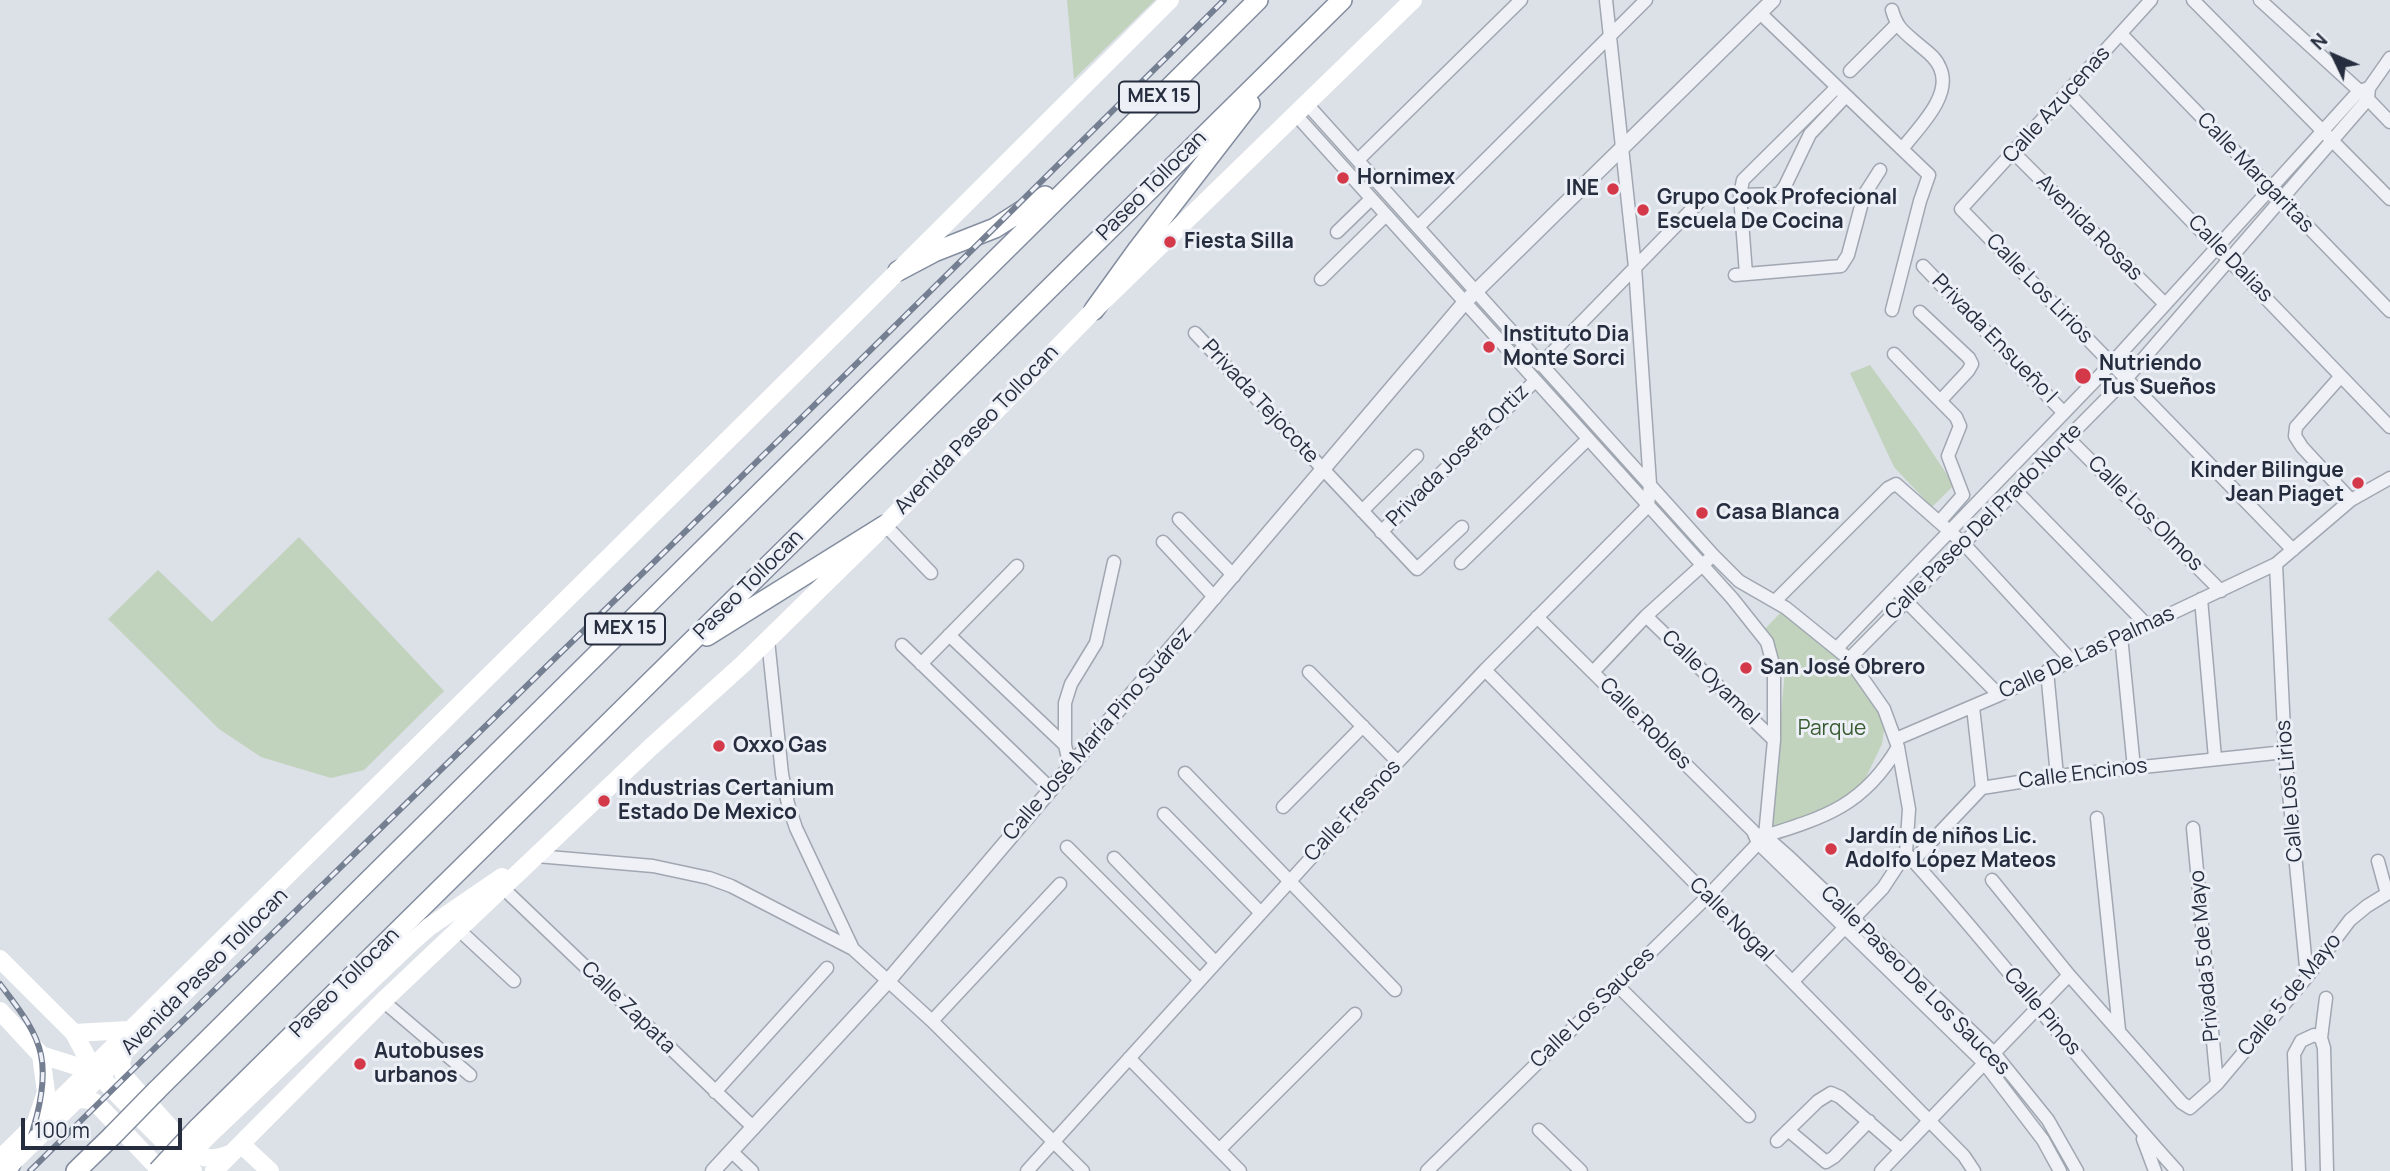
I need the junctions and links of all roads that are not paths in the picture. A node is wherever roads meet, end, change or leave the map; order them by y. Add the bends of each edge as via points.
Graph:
1 (1170, 0) edge
2 (1248, 0) edge
3 (1258, 0) edge
4 (1342, 0) edge
5 (1413, 0) edge
6 (1521, 0) edge
7 (1606, 0) edge
8 (1646, 0) edge
9 (1773, 0) edge
10 (2151, 0) edge
11 (2193, 0) edge
12 (2260, 0) edge
13 (1892, 10) dead end
14 (1760, 13) junction
15 (1896, 25) junction
16 (1229, 28) junction
17 (2121, 34) junction
18 (1611, 35) junction
19 (2390, 58) edge
20 (1272, 68) junction
21 (1850, 71) dead end
22 (1840, 93) junction
23 (2068, 93) junction
24 (2365, 93) junction
25 (1302, 109) junction
26 (1804, 119) junction
27 (2390, 122) edge
28 (1815, 128) junction
29 (2323, 132) junction
30 (2333, 142) junction
31 (1623, 148) junction
32 (1902, 149) junction
33 (2014, 153) junction
34 (1358, 160) junction
35 (1089, 165) junction
36 (1880, 170) dead end
37 (2270, 190) junction
38 (1740, 195) junction
39 (1371, 199) junction
40 (2390, 199) edge
41 (2282, 201) junction
42 (1698, 203) dead end
43 (1961, 209) joint
44 (1386, 215) junction
45 (1419, 228) junction
46 (1337, 232) dead end
47 (2218, 247) junction
48 (2230, 259) junction
49 (1923, 266) dead end
50 (1636, 267) junction
51 (898, 271) junction
52 (1321, 279) dead end
53 (1476, 291) junction
54 (1465, 302) junction
55 (2165, 304) junction
56 (1094, 310) junction
57 (1892, 310) dead end
58 (1920, 312) dead end
59 (2390, 312) edge
60 (1195, 334) dead end
61 (1894, 354) dead end
62 (2111, 364) junction
63 (1540, 365) junction
64 (2342, 376) junction
65 (2125, 380) junction
66 (1535, 381) junction
67 (1941, 400) junction
68 (2064, 413) junction
69 (2390, 427) edge
70 (2068, 438) junction
71 (1588, 439) junction
72 (1417, 456) dead end
73 (1324, 470) junction
74 (2390, 478) edge
75 (1650, 484) junction
76 (2016, 491) junction
77 (2351, 500) junction
78 (1648, 506) junction
79 (1362, 511) junction
80 (1179, 519) dead end
81 (1940, 521) junction
82 (885, 525) junction
83 (1462, 527) dead end
84 (1381, 532) junction
85 (1950, 533) junction
86 (1163, 542) dead end
87 (1964, 544) junction
88 (2293, 550) junction
89 (1713, 555) junction
90 (1115, 562) dead end
91 (1461, 563) dead end
92 (2276, 564) junction
93 (1017, 566) dead end
94 (1702, 566) junction
95 (931, 573) dead end
96 (1234, 576) junction
97 (1894, 589) junction
98 (2221, 591) junction
99 (1215, 598) junction
100 (2201, 599) junction
101 (1905, 600) junction
102 (1776, 601) junction
103 (1646, 616) junction
104 (1537, 617) junction
105 (2146, 624) junction
106 (949, 635) junction
107 (2121, 636) junction
108 (768, 640) junction
109 (902, 645) dead end
110 (1837, 648) junction
111 (680, 653) junction
112 (1849, 659) junction
113 (2071, 660) junction
114 (921, 664) junction
115 (1485, 670) junction
116 (2047, 671) junction
117 (1309, 672) dead end
118 (1593, 672) junction
119 (1999, 695) junction
120 (1973, 707) junction
121 (1363, 726) junction
122 (1774, 740) junction
123 (1897, 743) junction
124 (1065, 745) junction
125 (2285, 752) junction
126 (2215, 758) junction
127 (1398, 762) junction
128 (397, 766) junction
129 (1070, 767) junction
130 (2134, 768) junction
131 (1185, 773) dead end
132 (2057, 776) junction
133 (1982, 788) junction
134 (1051, 789) junction
135 (1283, 807) dead end
136 (1164, 814) dead end
137 (2097, 818) dead end
138 (2193, 828) dead end
139 (1758, 836) junction
140 (1067, 847) dead end
141 (537, 856) junction
142 (1910, 857) junction
143 (1114, 858) dead end
144 (2378, 861) dead end
145 (1992, 880) dead end
146 (1289, 881) junction
147 (1060, 884) dead end
148 (503, 888) junction
149 (2388, 893) edge
150 (1707, 897) junction
151 (1260, 912) junction
152 (1850, 924) junction
153 (458, 929) junction
154 (853, 949) junction
155 (0, 959) edge
156 (1215, 962) junction
157 (827, 968) dead end
158 (2069, 975) junction
159 (2307, 977) junction
160 (1199, 979) junction
161 (514, 981) dead end
162 (888, 981) junction
163 (1793, 981) junction
164 (1617, 985) junction
165 (1395, 990) dead end
166 (2326, 998) dead end
167 (383, 1000) junction
168 (2039, 1006) junction
169 (0, 1011) edge
170 (1355, 1014) dead end
171 (932, 1021) junction
172 (129, 1030) junction
173 (2119, 1031) junction
174 (74, 1033) junction
175 (2321, 1038) junction
176 (1994, 1053) junction
177 (41, 1055) junction
178 (1129, 1058) junction
179 (1985, 1064) junction
180 (91, 1069) junction
181 (470, 1075) dead end
182 (2217, 1084) junction
183 (715, 1092) junction
184 (54, 1105) junction
185 (1749, 1116) dead end
186 (1929, 1120) junction
187 (1869, 1121) junction
188 (34, 1125) junction
189 (754, 1128) junction
190 (1539, 1130) dead end
191 (1788, 1130) junction
192 (2140, 1131) junction
193 (203, 1132) junction
194 (1053, 1141) junction
195 (1777, 1141) dead end
196 (239, 1148) junction
197 (1219, 1150) junction
198 (1901, 1150) junction
199 (731, 1151) junction
200 (0, 1159) edge
201 (4, 1171) edge
202 (76, 1171) edge
203 (160, 1171) edge
204 (174, 1171) edge
205 (185, 1171) edge
206 (193, 1171) edge
207 (214, 1171) edge
208 (270, 1171) edge
209 (713, 1171) edge
210 (752, 1171) edge
211 (1027, 1171) edge
212 (1083, 1171) edge
213 (1240, 1171) edge
214 (1427, 1171) edge
215 (1581, 1171) edge
216 (1881, 1171) edge
217 (1974, 1171) edge
218 (2060, 1171) edge
219 (2077, 1171) edge
220 (2155, 1171) edge
221 (2176, 1171) edge
222 (2299, 1171) edge
223 (2327, 1171) edge

1 - 51 main road, Avenida Paseo Tollocan
2 - 16 highway
3 - 16 highway, MEX 15
4 - 20 highway, Paseo Tollocan / MEX 15
5 - 25 main road, Avenida Paseo Tollocan
6 - 34 street
7 - 18 street
8 - 18 street
9 - 14 street, Calle José María Pino Suárez
10 - 17 street, Calle Azucenas
11 - 29 street
12 - 24 street
13 - 15 street
14 - 22 street
14 - 31 street, Calle José María Pino Suárez
15 - 21 street
15 - 32 street via 1935,59 1942,72 1937,101
16 - 35 highway, MEX 15
17 - 23 street, Calle Azucenas
17 - 37 street, Calle Margaritas
18 - 31 street
18 - 45 street
19 - 24 street
20 - 56 highway
20 - 111 highway, Paseo Tollocan / MEX 15
22 - 26 street
22 - 28 street
22 - 32 street
23 - 33 street, Calle Azucenas
23 - 47 street, Calle Dalias
24 - 27 street
24 - 29 street, Calle Paseo Del Prado Norte
24 - 30 street, Calle Paseo Del Prado Norte
25 - 34 street
25 - 39 street
25 - 56 main road, Avenida Paseo Tollocan
26 - 28 street
26 - 38 street via 1747,175
28 - 38 street via 1779,194
29 - 30 street
29 - 37 street, Calle Paseo Del Prado Norte
30 - 40 street
30 - 41 street, Calle Paseo Del Prado Norte
31 - 50 street
31 - 53 street, Calle José María Pino Suárez
32 - 57 street via 1929,175
33 - 43 street, Calle Azucenas
33 - 55 street, Avenida Rosas
34 - 45 street
35 - 51 highway via 995,228
35 - 202 highway, MEX 15, bridge
36 - 38 street via 1864,195 1841,267 1741,274
37 - 41 street, Calle Margaritas
37 - 47 street, Calle Paseo Del Prado Norte
39 - 44 street
39 - 46 street
41 - 48 street, Calle Paseo Del Prado Norte
41 - 59 street, Calle Margaritas
42 - 50 street
43 - 62 street, Calle Los Lirios
44 - 52 street
44 - 54 street
45 - 53 street
47 - 48 street, Calle Dalias
47 - 55 street, Calle Paseo Del Prado Norte
48 - 64 street, Calle Dalias
48 - 65 street, Calle Paseo Del Prado Norte
49 - 68 street, Privada Ensueño I
50 - 63 street
50 - 75 street
51 - 128 main road, Avenida Paseo Tollocan
53 - 54 street, Calle José María Pino Suárez
53 - 63 street
54 - 66 street
54 - 73 street, Calle José María Pino Suárez
55 - 62 street, Calle Paseo Del Prado Norte
56 - 82 main road, Avenida Paseo Tollocan
58 - 67 street via 1971,361 1968,371
60 - 73 street, Privada Tejocote
61 - 67 street
62 - 65 street, Calle Los Lirios
62 - 68 street, Calle Paseo Del Prado Norte
63 - 75 street
64 - 69 street, Calle Dalias
64 - 77 street via 2296,427 2295,436
65 - 70 street, Calle Paseo Del Prado Norte
65 - 88 street, Calle Los Lirios
66 - 71 street
66 - 84 street, Privada Josefa Ortiz
67 - 81 street via 1960,426 1948,456 1962,495
68 - 85 street, Calle Paseo Del Prado Norte
70 - 76 street, Calle Paseo Del Prado Norte
70 - 98 street, Calle Los Olmos
71 - 78 street
71 - 91 street
72 - 79 street
73 - 79 street, Privada Tejocote
73 - 96 street, Calle José María Pino Suárez
74 - 77 street, Calle De Las Palmas
75 - 78 street
75 - 89 street
76 - 87 street, Calle Paseo Del Prado Norte
76 - 105 street
77 - 88 street, Calle De Las Palmas
78 - 94 street
78 - 104 street, Calle Fresnos
79 - 84 street, Privada Tejocote
80 - 96 street
81 - 85 street
81 - 102 street via 1899,484 1892,485
82 - 95 street
82 - 108 main road, Avenida Paseo Tollocan
82 - 111 highway
83 - 84 street, Privada Tejocote via 1417,569
85 - 87 street
85 - 97 street, Calle Paseo Del Prado Norte
86 - 99 street
87 - 101 street, Calle Paseo Del Prado Norte
87 - 113 street
88 - 92 street, Calle De Las Palmas
89 - 94 street
89 - 102 street via 1745,585
90 - 124 street via 1096,643 1065,703
92 - 98 street, Calle De Las Palmas
92 - 125 street, Calle Los Lirios
93 - 106 street
94 - 103 street
94 - 122 street via 1767,642 1774,668
96 - 99 street, Calle José María Pino Suárez
97 - 101 street
97 - 110 street, Calle Paseo Del Prado Norte
98 - 100 street, Calle De Las Palmas
99 - 129 street, Calle José María Pino Suárez
100 - 105 street, Calle De Las Palmas
100 - 126 street, Calle Los Olmos
101 - 112 street, Calle Paseo Del Prado Norte
101 - 119 street
102 - 110 street
103 - 118 street
103 - 122 street, Calle Oyamel
104 - 115 street, Calle Fresnos
104 - 118 street, Calle Robles
105 - 107 street, Calle De Las Palmas
106 - 114 street
106 - 124 street
107 - 113 street, Calle De Las Palmas
107 - 130 street
108 - 141 main road, Avenida Paseo Tollocan
108 - 154 street via 788,804
109 - 114 street
110 - 112 street
111 - 193 highway, Paseo Tollocan / MEX 15
112 - 123 street via 1884,709
113 - 116 street, Calle De Las Palmas
114 - 134 street
115 - 127 street, Calle Fresnos
115 - 150 street, Calle Nogal
116 - 119 street, Calle De Las Palmas
116 - 132 street
117 - 121 street
118 - 139 street, Calle Robles
119 - 120 street, Calle De Las Palmas
120 - 123 street, Calle De Las Palmas
120 - 133 street
121 - 127 street
121 - 135 street
122 - 139 street
123 - 139 street via 1884,769 1853,800 1821,818
123 - 142 street via 1909,809
124 - 129 street
125 - 126 street, Calle Encinos
125 - 159 street, Calle Los Lirios
126 - 130 street, Calle Encinos
127 - 146 street, Calle Fresnos
128 - 172 main road, Avenida Paseo Tollocan
128 - 201 main road, Avenida Paseo Tollocan, bridge via 363,815
129 - 134 street, Calle José María Pino Suárez
130 - 132 street, Calle Encinos
131 - 146 street
132 - 133 street, Calle Encinos
133 - 142 street
134 - 162 street, Calle José María Pino Suárez
136 - 151 street
137 - 173 street
138 - 182 street, Privada 5 de Mayo
139 - 150 street, Calle Los Sauces
139 - 152 street, Calle Paseo De Los Sauces
140 - 160 street
141 - 148 main road, Avenida Paseo Tollocan
141 - 154 street via 653,866 709,878
141 - 193 main road, Avenida Paseo Tollocan via 429,927
142 - 152 street
142 - 168 street, Calle Pinos
143 - 156 street
144 - 149 street
145 - 158 street
146 - 151 street, Calle Fresnos
146 - 165 street
147 - 171 street
148 - 153 main road, Avenida Paseo Tollocan
148 - 183 street, Calle Zapata
149 - 159 street, Calle 5 de Mayo via 2350,920
150 - 163 street, Calle Nogal
150 - 164 street, Calle Los Sauces
151 - 156 street, Calle Fresnos
152 - 163 street
152 - 176 street, Calle Paseo De Los Sauces
152 - 179 street, Calle Paseo De Los Sauces
153 - 161 street
153 - 167 main road, Avenida Paseo Tollocan
154 - 162 street
155 - 174 main road
156 - 160 street, Calle Fresnos
157 - 183 street
158 - 168 street
158 - 173 street
159 - 182 street, Calle 5 de Mayo
160 - 178 street, Calle Fresnos
162 - 171 street
162 - 189 street, Calle José María Pino Suárez
163 - 186 street, Calle Nogal
164 - 185 street
164 - 214 street, Calle Los Sauces
166 - 175 street
167 - 181 street
167 - 196 main road, Avenida Paseo Tollocan
168 - 176 street
168 - 192 street, Calle Pinos
169 - 177 main road
170 - 197 street
171 - 194 street
172 - 174 main road
172 - 180 main road, Avenida Paseo Tollocan
172 - 196 main road via 121,1063 124,1076 194,1153 215,1159
173 - 182 street, Calle 5 de Mayo via 2182,1104 2190,1108
174 - 180 main road
175 - 222 street via 2307,1037 2294,1054
175 - 223 street
176 - 179 street
176 - 219 street, Calle Paseo De Los Sauces via 2048,1120
177 - 180 main road
177 - 188 main road via 46,1092
178 - 194 street, Calle Fresnos
178 - 197 street
179 - 186 street
179 - 218 street, Calle Paseo De Los Sauces via 2035,1129
180 - 184 main road, Avenida Paseo Tollocan
180 - 205 main road via 108,1093
180 - 206 main road
183 - 189 street, Calle Zapata
184 - 188 main road, Avenida Paseo Tollocan
184 - 203 main road via 92,1100
186 - 198 street
186 - 217 street, Calle Nogal
187 - 191 street via 1831,1093
187 - 191 street via 1826,1163
187 - 198 street
188 - 200 main road, Avenida Paseo Tollocan
189 - 199 street, Calle José María Pino Suárez
190 - 215 street
191 - 195 street
192 - 220 street
192 - 221 street, Calle Pinos
193 - 203 highway, Paseo Tollocan / MEX 15, bridge
193 - 204 main road, Avenida Paseo Tollocan, bridge
194 - 211 street, Calle Fresnos
194 - 212 street
196 - 207 main road, Avenida Paseo Tollocan
196 - 208 main road
197 - 213 street
198 - 216 street
199 - 209 street, Calle José María Pino Suárez
199 - 210 street

